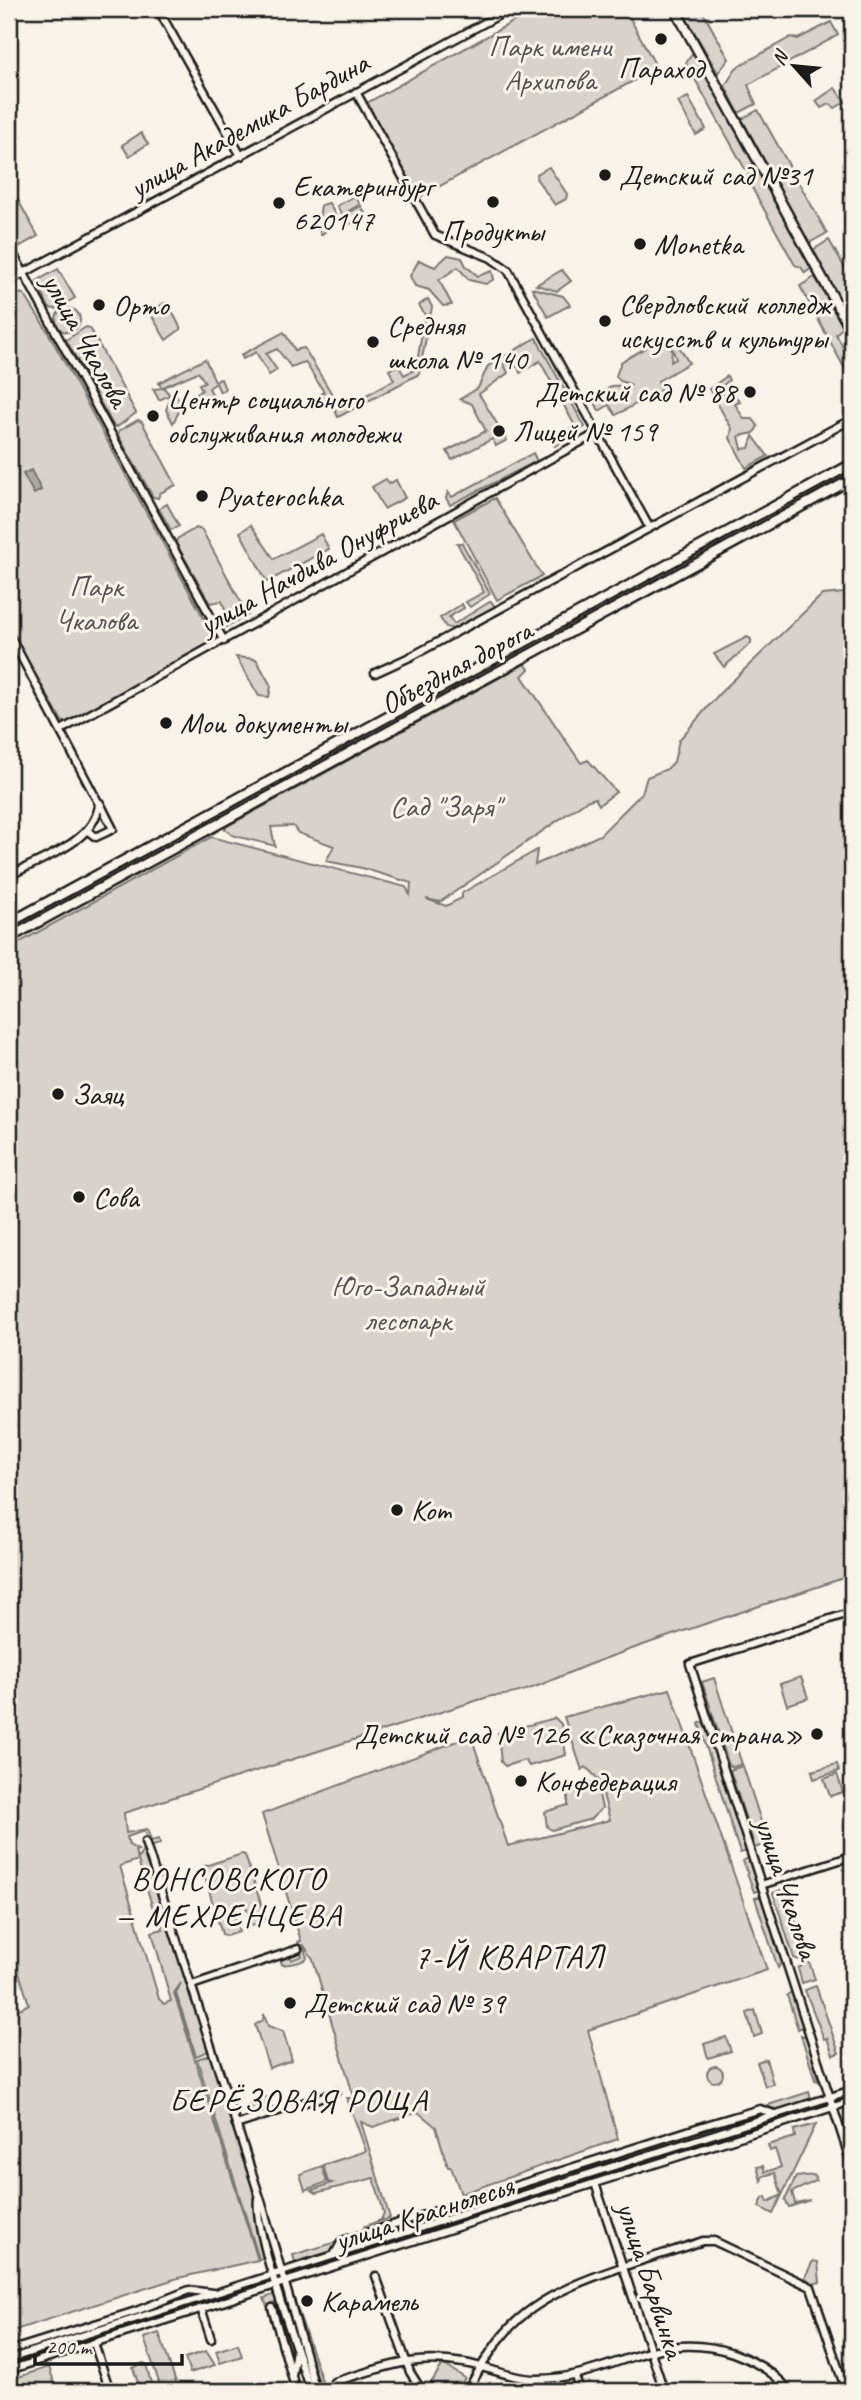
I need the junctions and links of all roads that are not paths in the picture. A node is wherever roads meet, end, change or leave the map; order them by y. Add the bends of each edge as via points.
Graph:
1 (158, 9) edge
2 (510, 9) edge
3 (675, 9) edge
4 (356, 93) junction
5 (241, 156) junction
6 (9, 246) edge
7 (23, 273) junction
8 (9, 281) edge
9 (852, 332) edge
10 (852, 419) edge
11 (597, 433) junction
12 (852, 464) edge
13 (852, 479) edge
14 (649, 527) junction
15 (9, 634) edge
16 (224, 641) junction
17 (375, 673) dead end
18 (61, 730) junction
19 (99, 801) junction
20 (88, 831) junction
21 (9, 876) edge
22 (9, 923) edge
23 (9, 938) edge
24 (852, 1612) edge
25 (145, 1842) dead end
26 (852, 1856) edge
27 (761, 1885) junction
28 (298, 1950) dead end
29 (192, 1985) junction
30 (852, 2091) edge
31 (336, 2092) dead end
32 (830, 2098) junction
33 (852, 2101) edge
34 (834, 2107) junction
35 (777, 2115) junction
36 (236, 2125) junction
37 (852, 2166) edge
38 (596, 2183) junction
39 (334, 2255) junction
40 (624, 2268) junction
41 (277, 2273) junction
42 (376, 2276) dead end
43 (279, 2282) junction
44 (214, 2294) junction
45 (201, 2308) junction
46 (272, 2308) dead end
47 (211, 2339) dead end
48 (94, 2343) junction
49 (296, 2348) junction
50 (9, 2351) edge
51 (651, 2351) junction
52 (284, 2353) junction
53 (9, 2359) edge
54 (407, 2361) junction
55 (480, 2367) junction
56 (9, 2370) edge
57 (575, 2376) junction
58 (292, 2378) junction
59 (334, 2382) dead end
60 (110, 2391) edge
61 (296, 2391) edge
62 (310, 2391) edge
63 (316, 2391) edge
64 (422, 2391) edge
65 (467, 2391) edge
66 (580, 2391) edge
67 (664, 2391) edge
68 (790, 2391) edge
69 (846, 2391) edge

1 - 5 street
2 - 4 street, улица Академика Бардина
3 - 9 main road
4 - 5 street, улица Академика Бардина
4 - 11 street via 435,235 508,270
5 - 7 street, улица Академика Бардина
6 - 7 street, улица Чкалова
7 - 8 street, улица Академика Бардина
7 - 16 street, улица Чкалова
10 - 14 street
11 - 14 street
11 - 16 street, улица Начдива Онуфриева
12 - 22 main road, Объездная дорога
13 - 23 main road, Объездная дорога
14 - 17 street
15 - 18 street
16 - 18 street, улица Начдива Онуфриева
18 - 19 street
19 - 20 street
19 - 20 street via 113,830 96,837
20 - 21 street
24 - 27 street, улица Чкалова via 690,1664
25 - 29 street
26 - 27 street
27 - 32 street, улица Чкалова
28 - 29 street
29 - 36 street
30 - 32 street, улица Краснолесья
31 - 36 street
32 - 34 street, улица Чкалова
32 - 35 street, улица Краснолесья
33 - 34 street, улица Краснолесья
34 - 37 street, улица Чкалова
34 - 38 street, улица Краснолесья
35 - 39 street, улица Краснолесья
35 - 39 street, улица Краснолесья via 760,2109 679,2134 342,2241
36 - 41 street
38 - 40 street, улица Барвинка
38 - 43 street, улица Краснолесья
39 - 41 street, улица Краснолесья
40 - 51 street, улица Барвинка
40 - 55 street via 584,2280 540,2305 507,2330
40 - 69 street via 713,2241 811,2287
41 - 43 street
41 - 44 street, улица Краснолесья
42 - 54 street
43 - 45 street, улица Краснолесья
43 - 49 street
43 - 63 street
44 - 50 street, улица Краснолесья via 189,2290
44 - 53 street, улица Краснолесья
45 - 47 street
45 - 48 street, улица Краснолесья
46 - 52 street
48 - 56 street, улица Краснолесья
48 - 60 street
49 - 52 street
49 - 58 street
49 - 62 street
51 - 57 street
51 - 67 street, улица Барвинка
51 - 68 street via 673,2344 716,2348 765,2368
52 - 58 street
54 - 55 street via 443,2360
54 - 59 street
54 - 64 street
55 - 57 street via 534,2379
55 - 65 street
57 - 66 street
58 - 61 street

